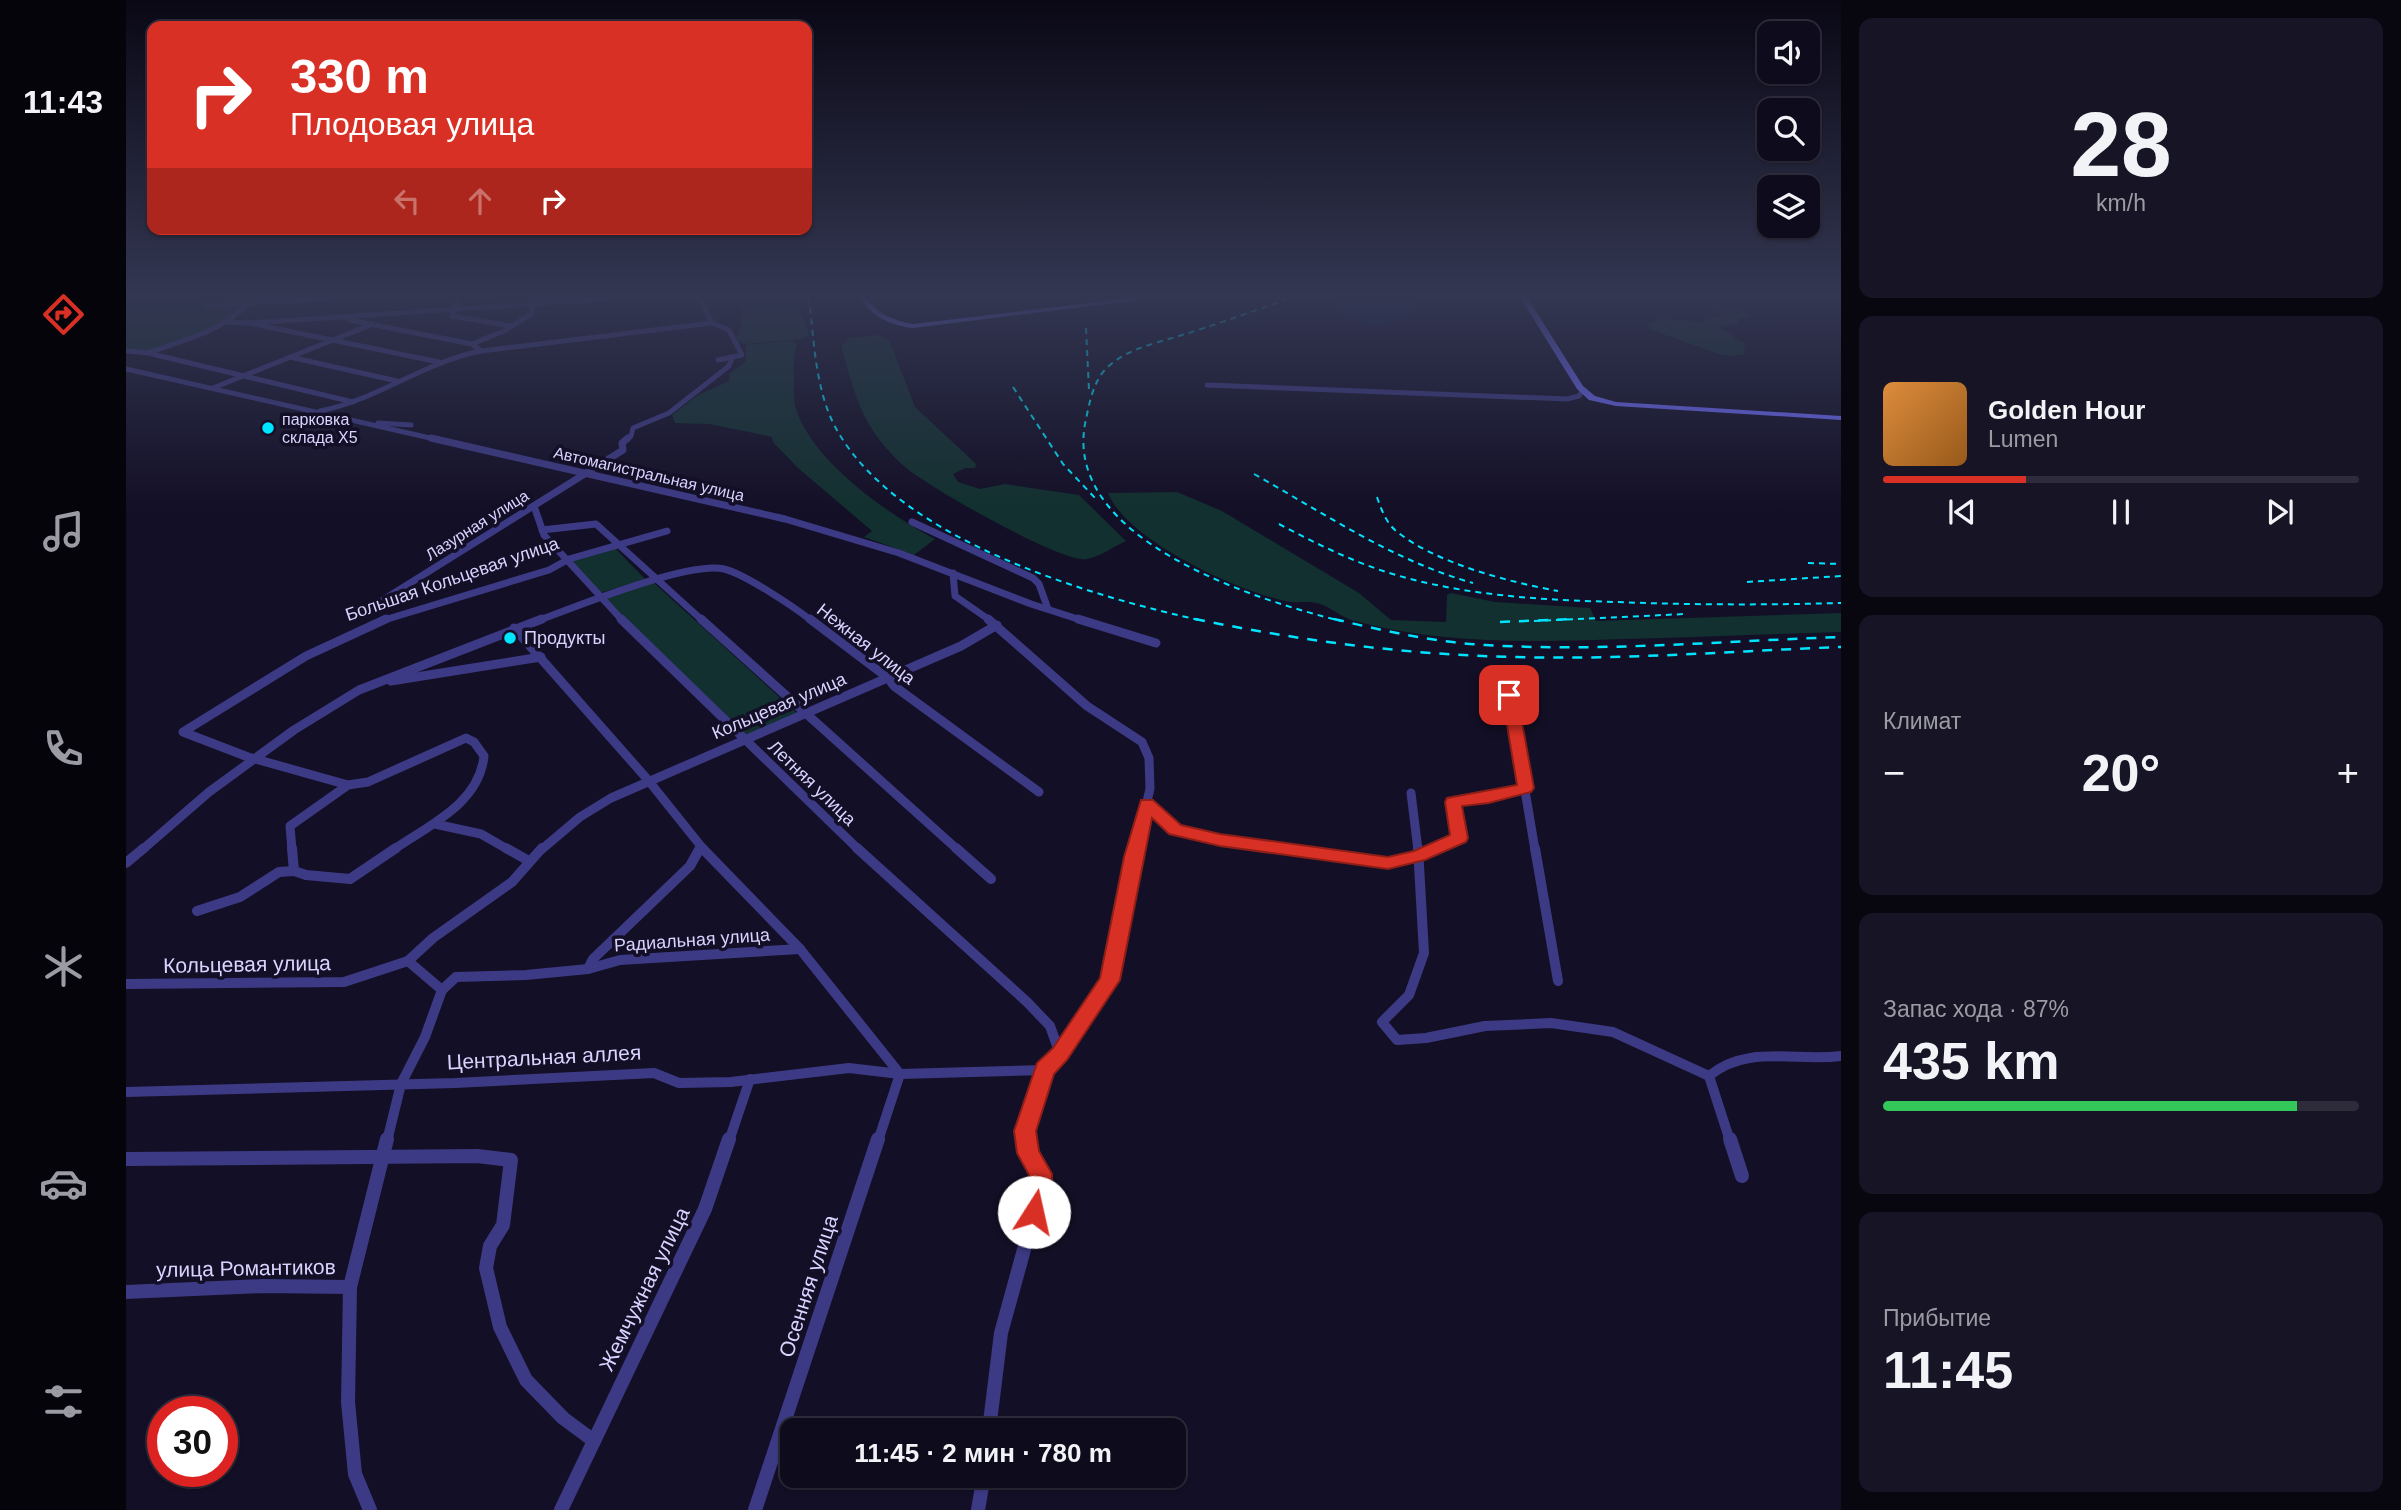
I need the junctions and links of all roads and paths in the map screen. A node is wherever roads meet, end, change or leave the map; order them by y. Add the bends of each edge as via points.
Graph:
1 (208, 367) edge
2 (265, 367) edge
3 (334, 367) edge
4 (427, 367) edge
5 (727, 367) edge
6 (1568, 367) edge
7 (126, 369) edge
8 (243, 376) junction
9 (397, 381) junction
10 (1207, 386) dead end
11 (211, 388) junction
12 (1583, 390) junction
13 (353, 402) junction
14 (311, 412) junction
15 (1841, 418) edge
16 (363, 424) junction
17 (411, 425) dead end
18 (584, 472) junction
19 (534, 506) junction
20 (912, 522) dead end
21 (542, 530) junction
22 (667, 531) dead end
23 (620, 545) junction
24 (567, 562) junction
25 (953, 573) junction
26 (656, 579) junction
27 (600, 598) junction
28 (383, 600) dead end
29 (1048, 609) junction
30 (997, 625) junction
31 (514, 628) junction
32 (1156, 642) dead end
33 (541, 657) junction
34 (888, 678) junction
35 (377, 683) junction
36 (1509, 695) dead end
37 (805, 714) junction
38 (745, 740) junction
39 (257, 758) junction
40 (648, 780) junction
41 (348, 785) junction
42 (1525, 788) junction
43 (1039, 792) dead end
44 (1411, 793) dead end
45 (1147, 804) junction
46 (435, 824) junction
47 (701, 846) junction
48 (1419, 856) junction
49 (528, 861) junction
50 (126, 863) edge
51 (294, 871) junction
52 (991, 879) dead end
53 (197, 911) dead end
54 (800, 949) junction
55 (408, 961) junction
56 (588, 969) junction
57 (1558, 981) dead end
58 (126, 984) edge
59 (442, 990) junction
60 (1060, 1054) junction
61 (1841, 1056) edge
62 (1045, 1070) junction
63 (900, 1074) junction
64 (1709, 1076) junction
65 (750, 1079) junction
66 (401, 1084) junction
67 (126, 1092) edge
68 (384, 1156) junction
69 (126, 1159) edge
70 (1742, 1176) dead end
71 (350, 1287) junction
72 (126, 1292) edge
73 (990, 1418) edge
74 (594, 1441) junction
75 (982, 1488) edge
76 (370, 1510) edge
77 (561, 1510) edge
78 (755, 1510) edge
79 (978, 1510) edge

1 - 8 street
2 - 8 street
3 - 9 street
4 - 9 street
5 - 18 street, Лазурная улица via 669,413 633,428 622,443 623,450
6 - 12 street
7 - 11 street, Автомагистральная улица
8 - 11 street
8 - 13 street
9 - 13 street
10 - 12 street via 1567,399
11 - 14 street, Автомагистральная улица
12 - 15 street via 1592,398 1616,404
13 - 14 street
14 - 16 street, Автомагистральная улица
16 - 17 street
16 - 18 street, Автомагистральная улица
18 - 19 street, Лазурная улица
18 - 25 street, Автомагистральная улица via 785,519
19 - 21 street, Летняя улица
19 - 28 street, Лазурная улица
20 - 29 street via 1033,578
21 - 23 street via 596,524
21 - 24 street, Летняя улица
22 - 23 street, Большая Кольцевая улица
23 - 24 street, Большая Кольцевая улица
23 - 26 street
24 - 27 street, Летняя улица
24 - 39 street, Большая Кольцевая улица via 348,634 183,732
25 - 29 street, Автомагистральная улица
25 - 30 street via 955,596
26 - 27 street
26 - 34 street, Нежная улица via 724,569 789,603
26 - 37 street
27 - 31 street
27 - 38 street, Летняя улица
29 - 32 street, Автомагистральная улица
30 - 34 street, Кольцевая улица
30 - 45 street via 1087,706 1142,742 1149,758
31 - 33 street
31 - 35 street
33 - 35 street
33 - 40 street
34 - 37 street, Кольцевая улица
34 - 43 street, Нежная улица via 894,687
35 - 39 street via 294,730
36 - 42 street
37 - 38 street, Кольцевая улица
37 - 52 street
38 - 40 street, Кольцевая улица
38 - 60 street, Летняя улица via 842,835 1027,1002 1050,1026
39 - 41 street
39 - 50 street
40 - 47 street, Радиальная улица
40 - 49 street, Кольцевая улица via 580,817
41 - 46 street via 368,782 466,738 484,756 482,775
41 - 51 street via 290,826
42 - 48 street via 1453,802 1460,838
42 - 57 street
44 - 48 street
45 - 48 street via 1175,830 1220,840 1388,863
45 - 60 street via 1110,980
46 - 49 street via 481,834
46 - 51 street via 350,879
47 - 54 street, Радиальная улица
47 - 56 street, Радиальная улица via 690,866
48 - 64 street via 1424,953 1409,995 1382,1022 1397,1040 1485,1026 1552,1023 1613,1032
49 - 55 street, Кольцевая улица via 512,882
51 - 53 street via 268,876 246,894
54 - 56 street, Радиальная улица via 620,960
54 - 63 street, Радиальная улица
55 - 58 street, Кольцевая улица via 344,982
55 - 59 street
56 - 59 street via 456,977
59 - 66 street
60 - 62 street
61 - 64 street via 1759,1057 1726,1063
62 - 63 street, Центральная аллея
62 - 73 street via 1025,1131 1041,1188 1001,1333
63 - 65 street, Центральная аллея via 849,1068
63 - 78 street, Осенняя улица
64 - 70 street
65 - 66 street, Центральная аллея via 679,1083 653,1073
65 - 74 street, Жемчужная улица via 705,1209
66 - 67 street, Центральная аллея
66 - 68 street
68 - 69 street
68 - 71 street
68 - 74 street via 511,1160 503,1225 490,1246 486,1268 500,1327 526,1380 563,1418
71 - 72 street, улица Романтиков
71 - 76 street, улица Романтиков via 348,1402 355,1474
74 - 77 street, Жемчужная улица
75 - 79 street

